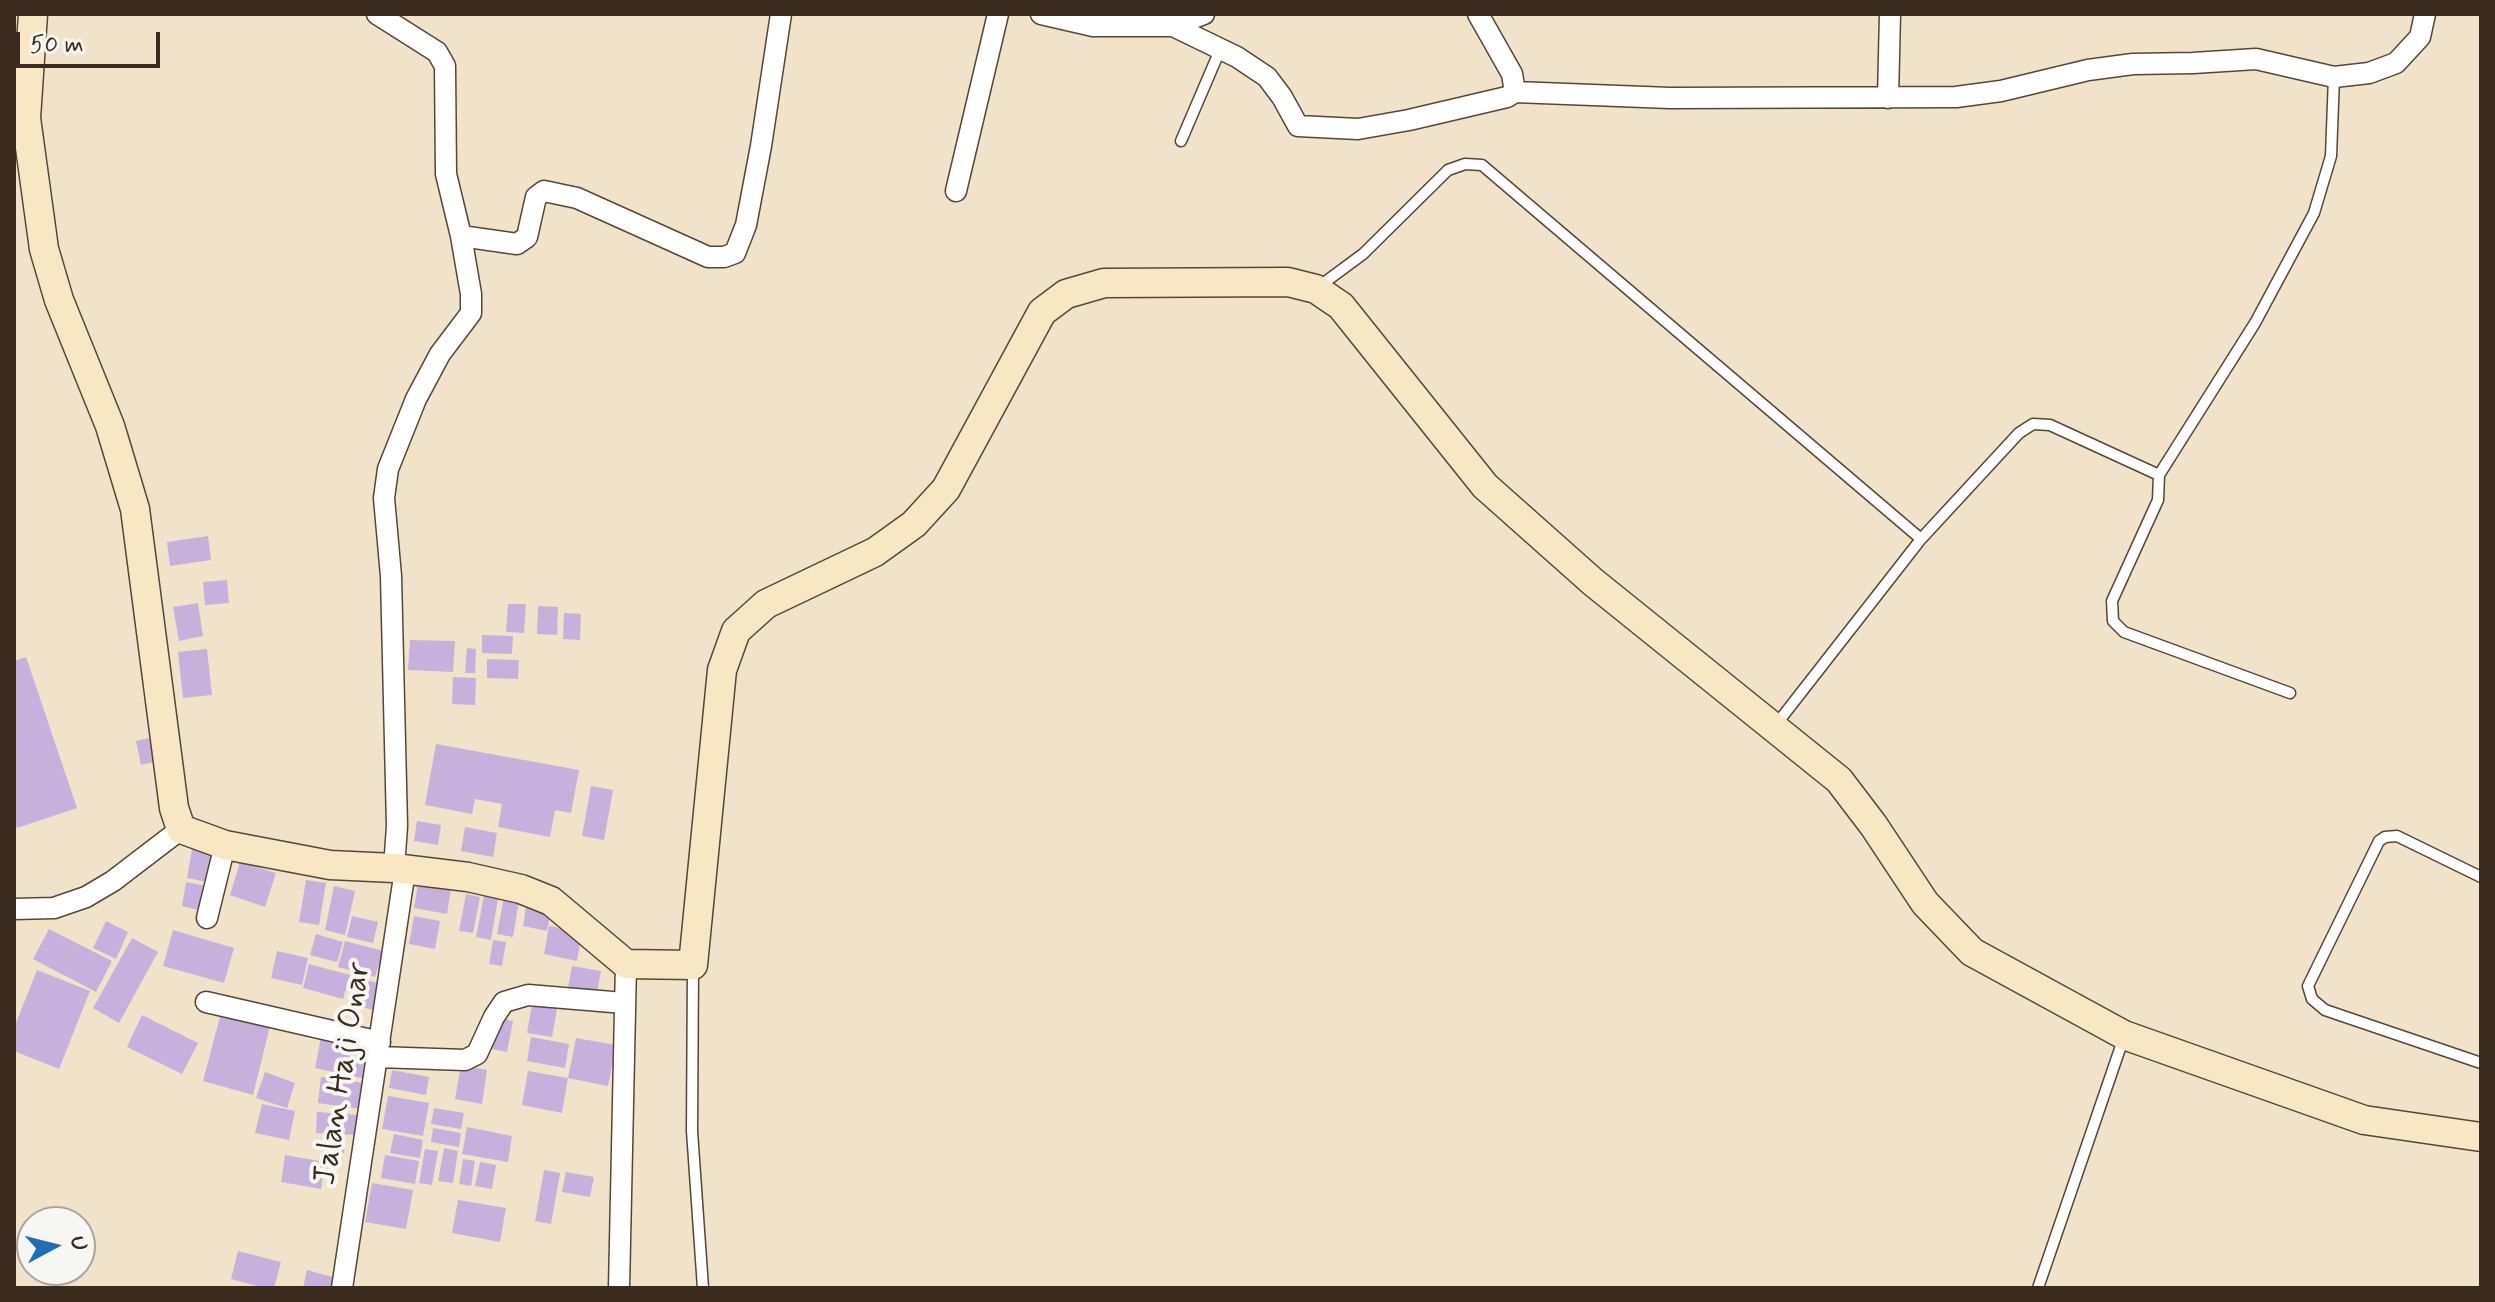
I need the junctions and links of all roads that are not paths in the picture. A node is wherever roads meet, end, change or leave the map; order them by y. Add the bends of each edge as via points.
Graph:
1 (33, 14) edge
2 (377, 14) edge
3 (781, 14) edge
4 (998, 14) edge
5 (1041, 14) edge
6 (1204, 14) edge
7 (1478, 14) edge
8 (1890, 14) edge
9 (2425, 14) edge
10 (1173, 26) junction
11 (1220, 50) junction
12 (2334, 77) junction
13 (1515, 92) junction
14 (1888, 98) junction
15 (1181, 141) dead end
16 (956, 191) dead end
17 (461, 236) junction
18 (1316, 289) junction
19 (2159, 475) junction
20 (1921, 539) junction
21 (2290, 693) dead end
22 (1774, 727) junction
23 (181, 829) junction
24 (225, 845) junction
25 (400, 869) junction
26 (2481, 877) edge
27 (14, 909) edge
28 (207, 918) dead end
29 (626, 964) junction
30 (693, 965) junction
31 (206, 1002) dead end
32 (624, 1003) junction
33 (2124, 1035) junction
34 (379, 1049) junction
35 (2481, 1063) edge
36 (2481, 1137) edge
37 (342, 1288) edge
38 (619, 1288) edge
39 (703, 1288) edge
40 (2038, 1288) edge

1 - 23 street via 26,118 44,249 135,509
2 - 17 street, Jalan Haji Onar via 437,52 445,66 446,174
3 - 17 street via 746,225 735,253 708,257 577,198 544,191 536,197 527,237 517,244
4 - 16 street
5 - 10 street via 1093,26
6 - 10 street
7 - 13 street via 1512,74
8 - 14 street
9 - 12 street via 2420,37 2396,63
10 - 11 street
11 - 13 street via 1267,77 1298,126 1358,129
11 - 15 lane
12 - 14 street via 2256,59 2133,64 2001,91
12 - 19 lane via 2331,156 2314,213 2255,323
13 - 14 street
17 - 25 street, Jalan Haji Onar via 471,313 440,354 416,399 388,469 384,498
18 - 20 lane via 1363,254 1448,170 1482,165
18 - 22 street via 1341,306 1485,486 1593,582
18 - 30 street via 1288,282 1104,283 1066,294 1042,312 946,489 914,524 875,552 766,604 736,631 722,670
19 - 20 lane via 2050,425 2033,424
19 - 21 lane via 2158,500 2112,601 2113,621 2124,632
20 - 22 lane
22 - 33 street via 1839,780 1925,903 1972,952
23 - 24 street
23 - 27 street via 86,897 54,908
24 - 25 street via 330,865
24 - 28 street
25 - 29 street via 468,877 551,901
25 - 34 street, Jalan Haji Onar
26 - 35 lane via 2397,836 2385,837 2308,986 2312,999 2325,1010
29 - 30 street
29 - 32 street
30 - 39 lane via 692,1131
31 - 34 street
32 - 34 street via 528,995 504,1002 477,1054 465,1060
32 - 38 street
33 - 36 street via 2364,1120
33 - 40 lane
34 - 37 street, Jalan Haji Onar

